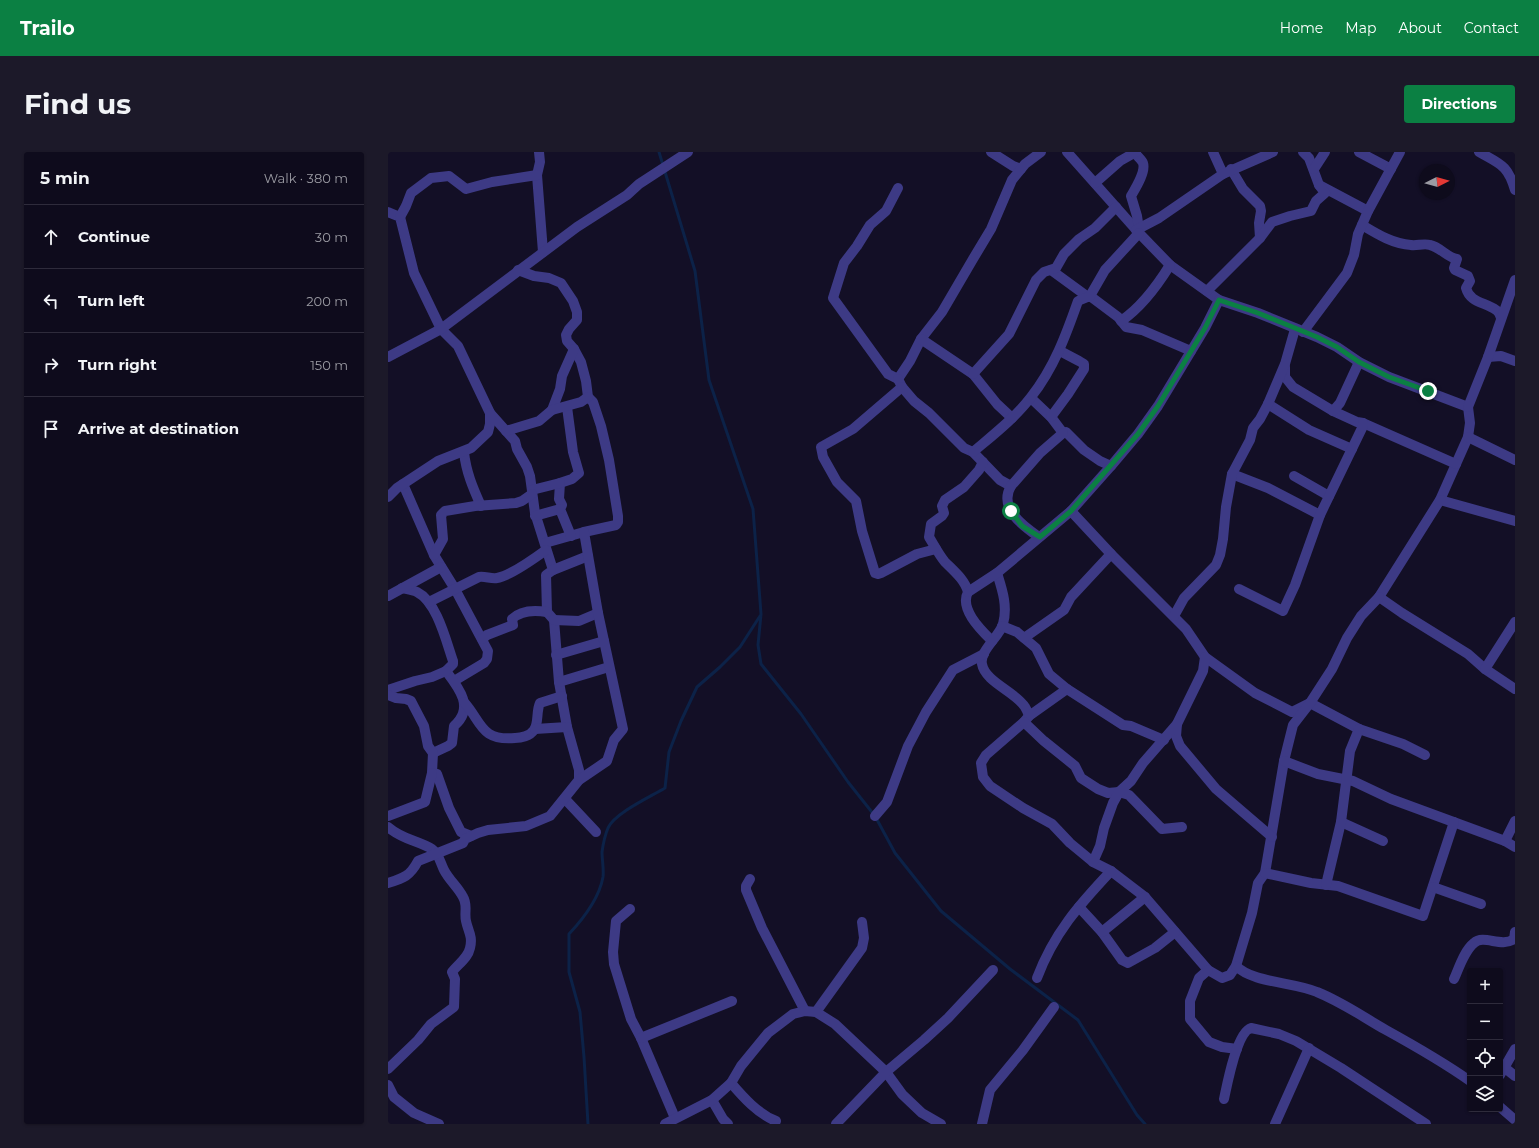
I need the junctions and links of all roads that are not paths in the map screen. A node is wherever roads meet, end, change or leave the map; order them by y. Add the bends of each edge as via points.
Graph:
1 (539, 152) edge
2 (688, 152) edge
3 (991, 152) edge
4 (1041, 152) edge
5 (1066, 152) edge
6 (1213, 152) edge
7 (1273, 152) edge
8 (1303, 152) edge
9 (1325, 152) edge
10 (1359, 152) edge
11 (1400, 152) edge
12 (1479, 152) edge
13 (1135, 153) edge
14 (1021, 169) junction
15 (1314, 169) junction
16 (1391, 169) junction
17 (1227, 172) junction
18 (537, 175) junction
19 (1095, 183) junction
20 (1319, 185) junction
21 (898, 188) dead end
22 (1515, 190) edge
23 (1116, 207) junction
24 (1368, 211) junction
25 (388, 212) edge
26 (400, 217) junction
27 (1362, 225) junction
28 (1138, 231) junction
29 (1260, 238) junction
30 (543, 252) junction
31 (1170, 265) junction
32 (518, 270) junction
33 (1051, 270) junction
34 (1515, 280) edge
35 (1207, 291) junction
36 (1089, 296) junction
37 (1219, 300) junction
38 (1315, 314) junction
39 (1501, 318) junction
40 (1121, 321) junction
41 (441, 329) junction
42 (1299, 330) junction
43 (1317, 337) junction
44 (921, 339) junction
45 (574, 348) junction
46 (1060, 351) junction
47 (1191, 351) junction
48 (388, 357) edge
49 (1488, 357) junction
50 (1515, 361) edge
51 (1359, 362) junction
52 (1284, 364) junction
53 (973, 374) junction
54 (900, 383) junction
55 (588, 397) junction
56 (1031, 398) junction
57 (1268, 404) junction
58 (567, 407) junction
59 (1468, 407) junction
60 (552, 410) junction
61 (1333, 411) junction
62 (490, 413) junction
63 (1050, 417) junction
64 (1012, 418) junction
65 (1363, 422) junction
66 (505, 430) junction
67 (488, 432) junction
68 (1063, 433) junction
69 (1468, 438) junction
70 (1352, 449) junction
71 (464, 452) junction
72 (973, 452) junction
73 (1515, 460) edge
74 (983, 462) junction
75 (1456, 464) junction
76 (1111, 466) junction
77 (1232, 474) junction
78 (1294, 476) dead end
79 (560, 483) junction
80 (404, 484) junction
81 (1011, 486) junction
82 (532, 492) junction
83 (1329, 496) junction
84 (388, 498) edge
85 (1440, 500) junction
86 (516, 503) junction
87 (481, 506) junction
88 (560, 509) junction
89 (1071, 511) junction
90 (535, 515) junction
91 (1320, 515) junction
92 (1515, 521) edge
93 (584, 532) junction
94 (571, 536) junction
95 (1040, 537) junction
96 (546, 546) junction
97 (936, 549) junction
98 (1111, 554) junction
99 (434, 555) junction
100 (588, 556) junction
101 (440, 567) junction
102 (553, 570) junction
103 (997, 573) junction
104 (402, 588) junction
105 (455, 589) junction
106 (1239, 589) dead end
107 (968, 592) junction
108 (388, 596) edge
109 (1379, 597) junction
110 (428, 602) junction
111 (547, 612) junction
112 (598, 613) junction
113 (1174, 616) junction
114 (554, 620) junction
115 (1515, 622) edge
116 (1002, 626) junction
117 (1024, 638) junction
118 (482, 639) junction
119 (604, 641) junction
120 (992, 641) junction
121 (984, 654) junction
122 (556, 655) junction
123 (1205, 657) junction
124 (609, 667) junction
125 (1485, 669) junction
126 (446, 671) junction
127 (454, 681) junction
128 (559, 682) junction
129 (1067, 689) junction
130 (1515, 689) edge
131 (388, 690) edge
132 (388, 695) edge
133 (562, 696) junction
134 (464, 702) junction
135 (1310, 703) junction
136 (1027, 719) junction
137 (1177, 724) junction
138 (567, 727) junction
139 (535, 729) junction
140 (1359, 729) junction
141 (1164, 740) junction
142 (433, 752) junction
143 (1425, 755) dead end
144 (1284, 761) junction
145 (432, 773) junction
146 (579, 780) junction
147 (1347, 780) junction
148 (1119, 792) junction
149 (565, 798) junction
150 (388, 816) edge
151 (875, 816) dead end
152 (1515, 821) edge
153 (1341, 822) junction
154 (1454, 822) junction
155 (1182, 826) dead end
156 (388, 827) edge
157 (596, 832) dead end
158 (471, 836) junction
159 (1272, 837) junction
160 (1383, 841) dead end
161 (1505, 841) junction
162 (1515, 847) edge
163 (437, 854) junction
164 (1093, 862) junction
165 (1111, 871) junction
166 (1265, 873) junction
167 (750, 879) dead end
168 (388, 883) edge
169 (1326, 885) junction
170 (1433, 887) junction
171 (1145, 897) junction
172 (1481, 904) dead end
173 (1079, 907) junction
174 (630, 908) dead end
175 (862, 922) dead end
176 (1102, 932) junction
177 (1175, 932) junction
178 (1515, 932) edge
179 (1236, 966) junction
180 (993, 970) dead end
181 (1208, 970) junction
182 (1037, 978) dead end
183 (1454, 979) dead end
184 (732, 1001) dead end
185 (1054, 1007) dead end
186 (805, 1011) junction
187 (816, 1012) junction
188 (641, 1038) junction
189 (1309, 1048) junction
190 (1237, 1049) junction
191 (1515, 1049) edge
192 (388, 1069) edge
193 (1503, 1071) edge
194 (886, 1072) junction
195 (1515, 1076) edge
196 (1467, 1079) edge
197 (731, 1083) junction
198 (388, 1085) edge
199 (1224, 1099) dead end
200 (712, 1100) junction
201 (1503, 1110) edge
202 (675, 1118) junction
203 (1515, 1120) edge
204 (776, 1121) dead end
205 (439, 1124) edge
206 (665, 1124) edge
207 (728, 1124) edge
208 (836, 1124) edge
209 (941, 1124) edge
210 (982, 1124) edge
211 (1275, 1124) edge
212 (1426, 1124) edge

1 - 18 street
2 - 30 street via 577,226
3 - 14 street
4 - 14 street
5 - 19 street
6 - 17 street
7 - 17 street
8 - 15 street
9 - 15 street
10 - 16 street
11 - 16 street
12 - 22 street via 1503,165 1512,178
13 - 19 street via 1120,161
13 - 28 street via 1143,163 1141,178 1131,196 1138,216
14 - 44 street via 1012,180 991,229 966,272 942,312
15 - 20 street
16 - 24 street
17 - 28 street
17 - 29 street via 1260,206
18 - 26 street via 466,189 450,176 431,178 411,192
18 - 30 street
19 - 23 street
20 - 24 street
20 - 29 street via 1325,193 1311,210 1272,222
21 - 54 street via 886,211 870,225 844,263 833,298 888,374
23 - 28 street
23 - 33 street via 1095,228 1079,239 1064,254 1056,268
24 - 27 street
25 - 26 street
26 - 41 street via 414,272
27 - 38 street via 1347,273
27 - 39 street via 1380,236 1400,243 1429,244 1445,252 1452,259 1457,259 1454,268 1468,276 1470,281 1466,288 1471,298 1497,310
28 - 31 street
28 - 36 street via 1105,270
29 - 35 street
30 - 32 street
31 - 35 street
31 - 40 street via 1157,286 1136,310
32 - 41 street
32 - 45 street via 561,283 577,312 577,320 566,335 567,341
33 - 36 street
33 - 53 street via 1044,272 1036,280 1009,334
34 - 39 street
35 - 37 street
36 - 40 street
36 - 46 street via 1078,301
37 - 42 street
37 - 47 street
38 - 42 street
38 - 43 street
39 - 49 street
40 - 47 street via 1126,327 1142,330
41 - 48 street
41 - 62 street via 458,346
42 - 43 street
42 - 52 street
43 - 51 street
44 - 53 street
44 - 54 street
45 - 55 street via 583,369
45 - 60 street
46 - 56 street
46 - 63 street via 1084,364 1084,370
47 - 76 street via 1158,406
49 - 50 street via 1501,356
49 - 59 street
51 - 59 street via 1389,377
51 - 61 street
52 - 57 street
52 - 61 street via 1285,377 1293,387
53 - 64 street
54 - 72 street via 914,401 964,448
54 - 97 street via 853,429 821,447 823,457 838,482 856,501 875,573 881,573 917,554
55 - 58 street
55 - 93 street via 593,402 609,460 618,522 616,525
56 - 63 street
56 - 64 street
57 - 70 street via 1309,430
57 - 77 street via 1253,428 1250,440
58 - 60 street
58 - 79 street via 573,452 579,473 572,479
59 - 69 street
60 - 66 street via 539,421
61 - 65 street via 1357,422
62 - 66 street
62 - 67 street
63 - 68 street
64 - 72 street
65 - 70 street
65 - 75 street
66 - 67 street
66 - 82 street via 515,441 527,467
67 - 71 street
68 - 76 street via 1066,432 1084,450
68 - 81 street via 1040,453
69 - 73 street
69 - 75 street
70 - 83 street
71 - 80 street via 438,460
71 - 87 street via 469,479
72 - 74 street
74 - 81 street via 1000,480
74 - 97 street via 964,487 946,500 942,506 944,513 932,524 929,537
75 - 85 street
76 - 89 street
77 - 91 street via 1268,488
77 - 113 street via 1224,539 1216,565 1184,598
78 - 83 street
79 - 82 street
79 - 88 street
80 - 84 street
80 - 99 street
81 - 95 street via 1007,492 1006,502 1011,511 1022,526
82 - 86 street
82 - 90 street
83 - 91 street
85 - 92 street
85 - 109 street
86 - 87 street
86 - 90 street
87 - 99 street via 445,511 440,515 443,539
88 - 90 street
88 - 94 street
89 - 95 street
89 - 98 street
90 - 96 street
91 - 106 street via 1283,611
93 - 94 street
93 - 100 street
94 - 96 street
95 - 103 street
96 - 102 street
96 - 105 street via 507,574 498,578 479,577
97 - 107 street via 956,572
98 - 113 street
98 - 117 street via 1071,597 1064,610
99 - 101 street
100 - 102 street
100 - 112 street
101 - 104 street
101 - 105 street
102 - 111 street via 546,575
103 - 107 street
103 - 116 street via 1006,612
104 - 108 street
104 - 110 street via 417,592
105 - 110 street
105 - 118 street
107 - 120 street via 967,606 975,624
109 - 125 street via 1468,654
109 - 135 street via 1361,616
110 - 126 street via 435,613 454,664
111 - 114 street
111 - 118 street via 537,610 518,613 512,619 513,626
112 - 114 street via 579,621
112 - 119 street
113 - 123 street
114 - 122 street
115 - 125 street
116 - 117 street
116 - 120 street
117 - 129 street via 1036,648 1049,674
118 - 127 street via 488,651 484,664
119 - 122 street
119 - 124 street
120 - 121 street
121 - 136 street via 981,663 985,672 1019,700 1025,707
121 - 151 street via 953,670 926,712 908,746 887,802
122 - 128 street
123 - 135 street via 1255,693 1292,712
123 - 137 street via 1203,671
124 - 128 street
124 - 146 street via 623,729 614,740 606,761
125 - 130 street
126 - 127 street
126 - 131 street via 432,678 415,680
127 - 134 street
128 - 133 street
129 - 136 street
129 - 141 street via 1123,725
132 - 142 street via 411,702 424,726 428,746
133 - 138 street
133 - 139 street via 540,703
134 - 139 street via 485,732 496,737 519,738
134 - 142 street via 461,720 454,726 452,742
135 - 140 street
135 - 144 street via 1293,726
136 - 148 street via 1044,742 1075,766 1081,778 1108,793
136 - 164 street via 986,755 981,763 983,777 990,786 1052,824
137 - 141 street
137 - 159 street via 1176,736 1180,746 1212,784
138 - 139 street
138 - 146 street via 579,770
140 - 143 street via 1403,744
140 - 147 street via 1350,751
141 - 148 street
142 - 145 street
144 - 147 street via 1318,774
144 - 159 street
145 - 150 street via 425,802
145 - 158 street via 437,774 461,832
146 - 149 street
147 - 153 street
147 - 154 street
148 - 155 street via 1129,795 1162,829
148 - 164 street
149 - 157 street
149 - 158 street via 550,816 526,826 488,830
152 - 161 street
153 - 160 street
153 - 169 street
154 - 161 street
154 - 170 street
156 - 163 street via 397,835
158 - 163 street
159 - 166 street
161 - 162 street
163 - 168 street via 418,861 406,877
163 - 192 street via 449,880 463,896 466,921 470,928 470,948 466,957 452,972 455,978 454,1007 431,1024
164 - 165 street
165 - 171 street
165 - 173 street
166 - 169 street
166 - 179 street via 1258,883
167 - 186 street via 746,890 762,928
169 - 170 street via 1338,886 1423,916
170 - 172 street
171 - 176 street
171 - 177 street
173 - 176 street
173 - 182 street via 1066,922 1050,949
174 - 188 street via 616,921 614,964 631,1020
175 - 187 street via 862,948
176 - 177 street via 1122,960 1128,963 1155,948
177 - 181 street
178 - 183 street via 1514,939 1507,943 1482,940 1475,942
179 - 181 street via 1230,975 1222,978
179 - 196 street via 1253,976 1315,991 1341,1002 1434,1056
180 - 194 street via 924,1040
181 - 190 street via 1199,978 1190,1001 1190,1019 1209,1042
184 - 188 street
185 - 210 street via 990,1090
186 - 187 street
186 - 197 street via 793,1014 768,1033 741,1066
187 - 194 street via 835,1024
188 - 202 street
189 - 190 street via 1279,1034 1251,1028 1247,1029
189 - 211 street
189 - 212 street
190 - 199 street
191 - 193 street
193 - 195 street
194 - 208 street
194 - 209 street via 902,1094 922,1113
197 - 200 street
197 - 204 street via 743,1098 766,1117
198 - 205 street via 394,1096 414,1113
200 - 202 street
200 - 207 street
201 - 203 street
202 - 206 street

